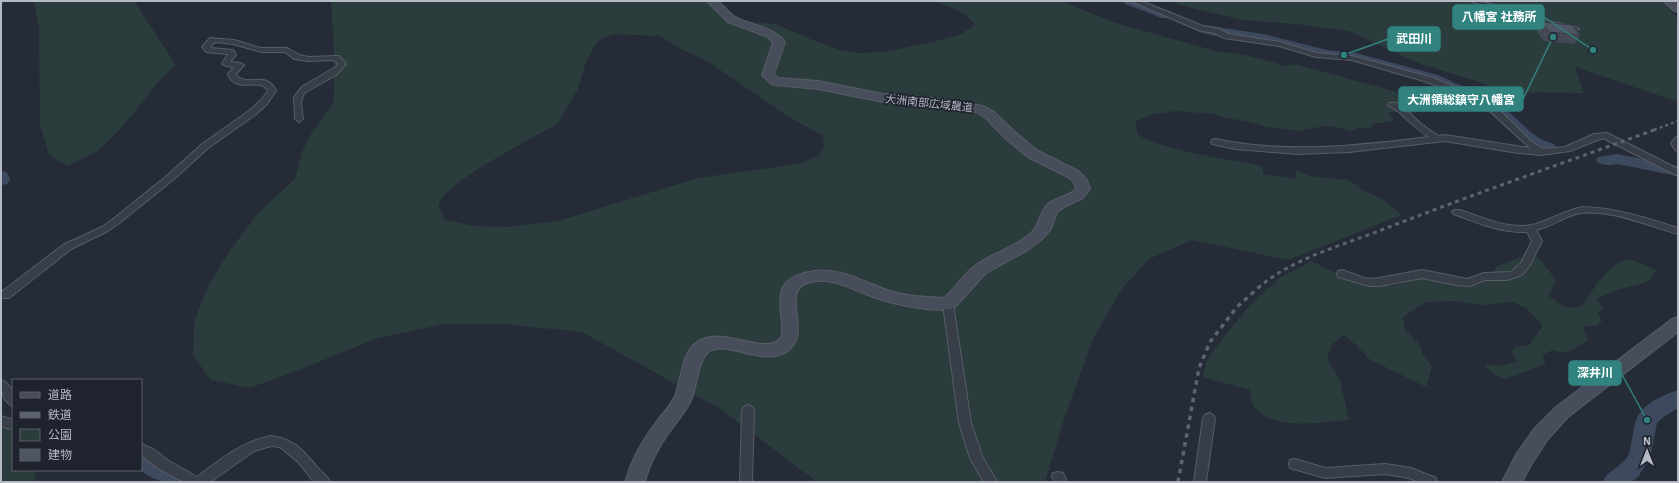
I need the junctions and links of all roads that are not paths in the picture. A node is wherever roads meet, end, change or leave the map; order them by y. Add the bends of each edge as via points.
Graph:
1 (712, 1) edge
2 (1135, 1) edge
3 (1474, 1) edge
4 (1668, 1) edge
5 (1678, 9) edge
6 (1575, 29) edge
7 (1392, 105) dead end
8 (299, 119) dead end
9 (1437, 139) junction
10 (1678, 140) edge
11 (1215, 142) dead end
12 (1678, 148) edge
13 (1541, 152) junction
14 (1678, 173) edge
15 (1457, 212) dead end
16 (1530, 228) junction
17 (1678, 231) edge
18 (1342, 274) dead end
19 (2, 296) edge
20 (948, 304) junction
21 (1678, 323) edge
22 (1, 384) edge
23 (12, 399) edge
24 (748, 410) dead end
25 (1209, 418) dead end
26 (1, 421) edge
27 (12, 425) edge
28 (142, 449) edge
29 (1295, 464) dead end
30 (194, 482) edge
31 (200, 482) edge
32 (324, 482) edge
33 (635, 482) edge
34 (746, 482) edge
35 (991, 482) edge
36 (1200, 482) edge
37 (1431, 482) edge
38 (1512, 482) edge

1 - 20 street, 大洲南部広域農道 via 732,20 772,35 779,42 768,75 775,81 818,85 883,98 979,109 990,115 1033,154 1080,180 1083,189 1081,193 1054,206 1048,214 1042,232 981,269
2 - 13 street via 1201,28 1228,36 1280,44 1316,55 1352,58 1430,80 1495,111 1529,144
3 - 6 street via 1537,21
4 - 5 street
7 - 9 street via 1398,107 1410,120
8 - 19 street via 298,97 302,91 336,71 342,64 336,58 308,59 297,57 287,50 261,50 234,42 213,40 206,47 209,50 230,52 232,54 226,64 240,65 232,77 239,82 268,83 272,91 269,96 252,113 205,146 172,177 115,222 67,247
9 - 11 street via 1349,149 1297,151
9 - 13 street
10 - 12 street
13 - 14 street via 1567,149 1604,135
15 - 16 street via 1495,225
16 - 17 street via 1563,214 1583,210 1626,215
16 - 18 street via 1537,241 1531,250 1530,258 1516,275 1484,276 1469,283 1421,274 1373,283
20 - 33 street via 894,298 833,277 816,276 799,280 789,289 786,300 790,337 785,344 775,350 759,350 722,343 706,344 698,350 692,361 683,400 656,436
20 - 35 street via 965,423 976,458
21 - 38 street via 1562,412 1524,459
22 - 23 street
24 - 34 street
25 - 36 street
26 - 27 street
28 - 30 street via 151,452 162,464
29 - 37 street via 1325,473 1392,470 1411,473
31 - 32 street via 253,445 267,441 282,442 300,456

